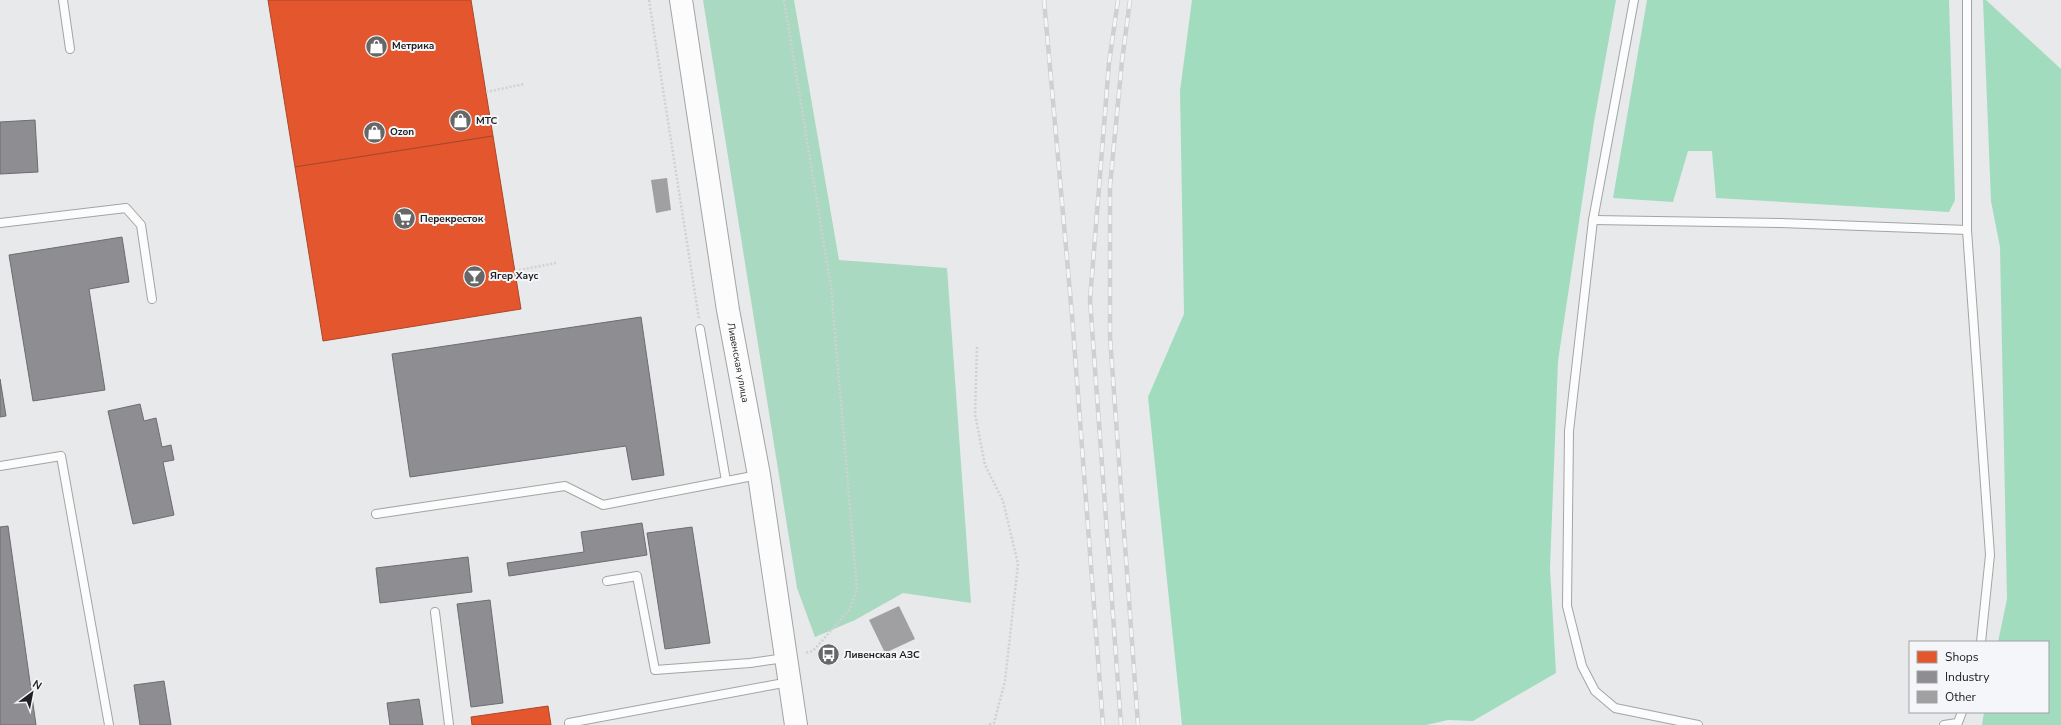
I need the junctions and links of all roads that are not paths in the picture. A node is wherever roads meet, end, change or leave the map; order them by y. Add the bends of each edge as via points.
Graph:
1 (63, 0) edge
2 (681, 0) edge
3 (1634, 0) edge
4 (1967, 0) edge
5 (70, 49) dead end
6 (1593, 220) junction
7 (0, 223) edge
8 (1967, 230) junction
9 (152, 299) dead end
10 (700, 329) road end
11 (0, 466) edge
12 (759, 475) junction
13 (726, 481) junction
14 (376, 514) dead end
15 (606, 581) dead end
16 (435, 612) dead end
17 (1981, 641) edge
18 (786, 658) junction
19 (789, 682) junction
20 (1962, 713) edge
21 (569, 723) dead end
22 (1957, 724) edge
23 (109, 725) edge
24 (449, 725) edge
25 (796, 725) edge
26 (1698, 725) edge
27 (1944, 725) edge

1 - 5 lane
2 - 12 main road, Ливенская улица via 728,310
3 - 6 lane
4 - 8 lane
6 - 8 lane via 1781,223
6 - 26 lane via 1568,431 1567,606 1582,666 1595,691 1616,708
7 - 9 lane via 126,208 141,225
8 - 17 lane via 1990,555
10 - 13 lane
11 - 23 lane via 62,456
12 - 13 lane
12 - 18 main road, Ливенская улица
13 - 14 lane via 603,505 565,486
15 - 18 lane via 637,576 655,670
16 - 24 lane
18 - 19 main road, Ливенская улица
19 - 21 lane
19 - 25 main road, Ливенская улица
20 - 22 lane
22 - 27 lane

